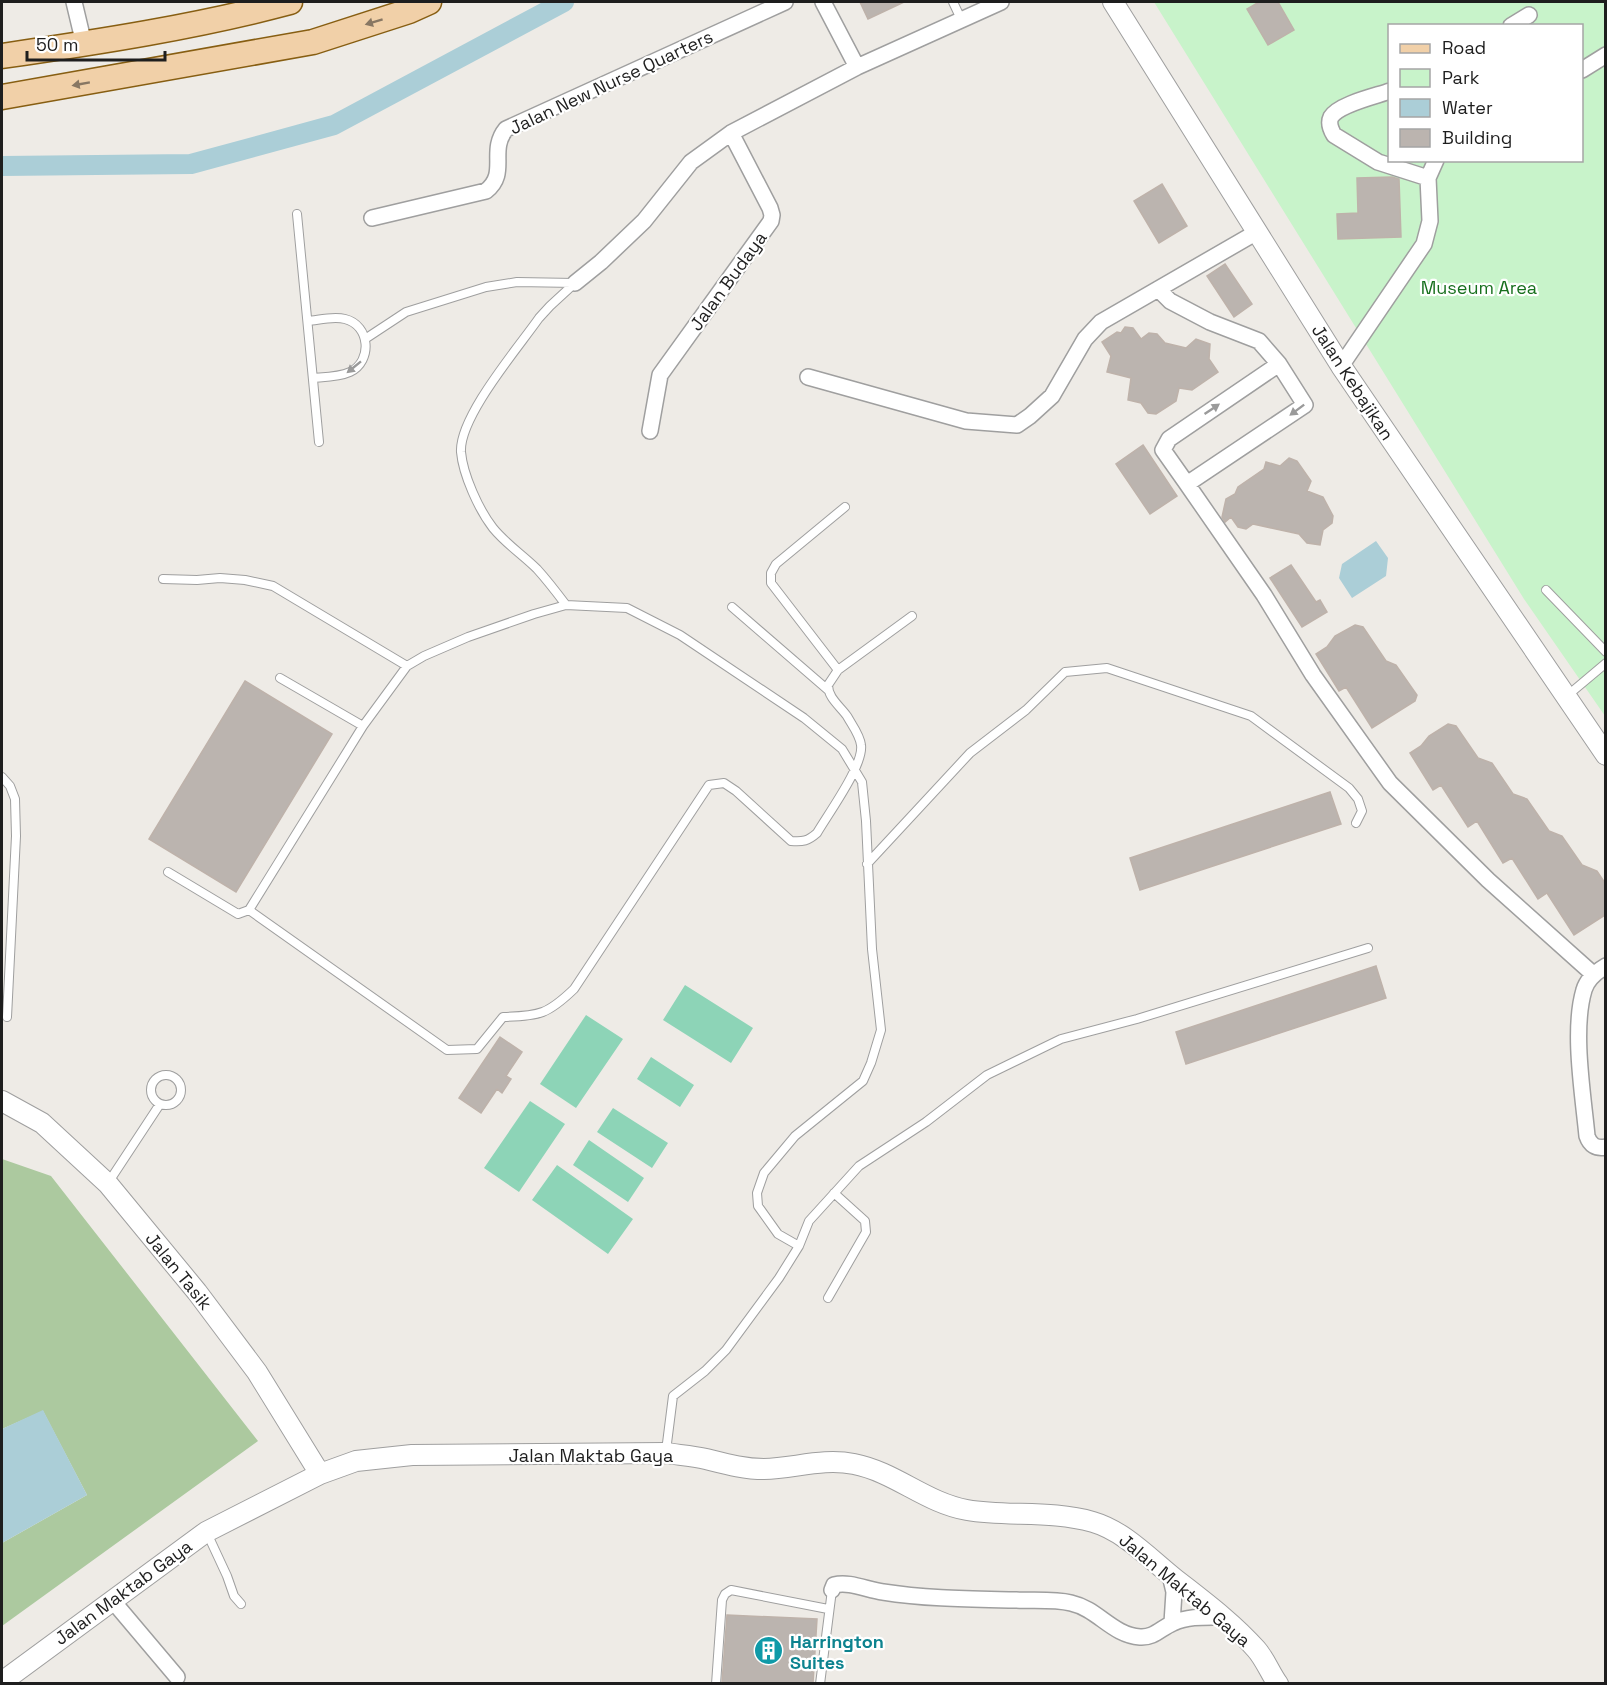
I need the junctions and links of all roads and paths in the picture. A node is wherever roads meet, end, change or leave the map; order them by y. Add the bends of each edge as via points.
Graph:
1 (74, 2) edge
2 (290, 2) edge
3 (429, 2) edge
4 (785, 2) edge
5 (823, 2) edge
6 (953, 2) edge
7 (1001, 2) edge
8 (1113, 2) edge
9 (1529, 15) dead end
10 (961, 18) junction
11 (1514, 24) edge
12 (84, 44) junction
13 (1605, 55) edge
14 (2, 56) edge
15 (857, 67) junction
16 (1583, 69) edge
17 (122, 77) junction
18 (1388, 91) edge
19 (2, 97) edge
20 (731, 133) junction
21 (1435, 162) edge
22 (1428, 178) junction
23 (297, 214) dead end
24 (372, 218) dead end
25 (1257, 232) junction
26 (574, 283) junction
27 (1158, 289) junction
28 (308, 321) junction
29 (365, 339) junction
30 (1279, 364) junction
31 (1341, 366) junction
32 (808, 377) dead end
33 (313, 378) junction
34 (650, 431) dead end
35 (319, 441) dead end
36 (1187, 484) junction
37 (845, 507) dead end
38 (163, 579) dead end
39 (1546, 590) dead end
40 (566, 605) junction
41 (732, 608) dead end
42 (912, 616) dead end
43 (1605, 652) edge
44 (1605, 663) edge
45 (407, 666) junction
46 (838, 670) junction
47 (280, 678) dead end
48 (828, 690) junction
49 (1566, 697) junction
50 (363, 726) junction
51 (1605, 755) edge
52 (855, 770) junction
53 (2, 777) edge
54 (1356, 823) dead end
55 (867, 864) junction
56 (168, 872) dead end
57 (249, 910) junction
58 (1368, 948) dead end
59 (1599, 970) edge
60 (7, 1017) dead end
61 (2, 1101) edge
62 (160, 1104) junction
63 (1605, 1147) edge
64 (108, 1184) junction
65 (834, 1193) junction
66 (799, 1246) junction
67 (828, 1298) dead end
68 (666, 1452) junction
69 (320, 1474) junction
70 (206, 1532) junction
71 (1170, 1575) junction
72 (832, 1590) joint
73 (112, 1600) junction
74 (240, 1604) dead end
75 (828, 1609) junction
76 (1222, 1617) junction
77 (1172, 1623) junction
78 (177, 1677) dead end
79 (2, 1682) edge
80 (716, 1683) edge
81 (820, 1683) edge
82 (1278, 1683) edge

1 - 12 street
2 - 12 main road
3 -> 17 main road via 313,42
4 - 24 street, Jalan New Nurse Quarters via 506,129 497,144 496,178 486,191
5 - 15 street
6 - 10 lane
7 - 10 street
8 - 25 street, Jalan Kebajikan
9 - 11 street
10 - 15 street
12 - 14 main road
12 - 17 main road
13 - 16 street
15 - 20 street
17 -> 19 main road
18 - 22 street via 1340,108 1329,123 1331,130 1378,162
20 - 26 street via 691,162 644,221
20 - 34 street, Jalan Budaya via 770,208 771,221 660,375
21 - 22 street
22 - 31 street via 1430,221 1424,244
23 - 28 lane
25 - 27 street
25 - 31 street, Jalan Kebajikan
26 - 29 lane via 517,282 486,287 406,312
26 - 40 lane via 539,318 477,407 466,427 461,451 479,506 493,528 537,570
27 - 30 street via 1170,301 1210,322 1259,341
27 - 32 street via 1101,322 1085,339 1052,396 1017,425 966,421
28 - 29 lane via 346,319 361,330
28 - 33 lane
29 -> 33 lane via 364,358 359,366 343,375
36 -> 30 street via 1163,450 1165,443
30 -> 36 street via 1305,405
31 - 49 street, Jalan Kebajikan
33 - 35 lane
36 - 59 street via 1264,595 1313,675 1390,783 1488,880
37 - 46 lane via 776,564 771,573 771,583
38 - 45 lane via 220,578 273,586
39 - 43 lane
40 - 45 lane via 468,637
40 - 52 lane via 627,608 680,635 804,718 842,749
41 - 48 lane
42 - 46 lane
44 - 49 lane
45 - 50 lane
46 - 48 lane
47 - 50 lane
48 - 52 lane via 857,732 861,744
49 - 51 street, Jalan Kebajikan
50 - 57 lane
52 - 55 lane via 862,782
52 - 57 lane via 817,833 802,842 791,841 724,783 709,785 574,989 555,1008 530,1016 503,1017 477,1049 447,1050
53 - 60 lane via 15,799 16,836
54 - 55 lane via 1362,810 1349,788 1251,716 1107,668 1065,672 1026,710 970,753
55 - 66 lane via 881,1030 871,1064 863,1081 780,1151 764,1173 757,1193 758,1206 777,1234
56 - 57 lane via 238,914
58 - 65 lane via 1061,1040 987,1075 859,1166
59 - 63 street via 1584,989 1580,1056 1587,1136 1594,1146
61 - 64 street, Jalan Tasik via 42,1123
62 - 62 lane via 151,1092 155,1079 174,1077 179,1082 177,1101
62 - 64 lane
64 - 69 street, Jalan Tasik via 257,1372
65 - 66 lane via 809,1221
65 - 67 lane via 864,1221 866,1232
66 - 68 lane via 726,1350 672,1396
68 - 69 street, Jalan Maktab Gaya via 412,1455 357,1461
68 - 71 street, Jalan Maktab Gaya via 738,1467 774,1468 826,1461 867,1467 939,1503 967,1510 1093,1522 1111,1528
69 - 70 street, Jalan Maktab Gaya
70 - 73 street, Jalan Maktab Gaya
70 - 74 lane
71 - 76 street, Jalan Maktab Gaya
71 - 77 street via 1174,1592
72 - 75 lane
72 - 77 street via 842,1583 931,1597 1070,1603 1094,1612 1127,1635 1142,1638
73 - 78 street
73 - 79 street, Jalan Maktab Gaya
75 - 80 lane via 731,1590 722,1600
75 - 81 lane
76 - 77 street
76 - 82 street, Jalan Maktab Gaya via 1258,1651

